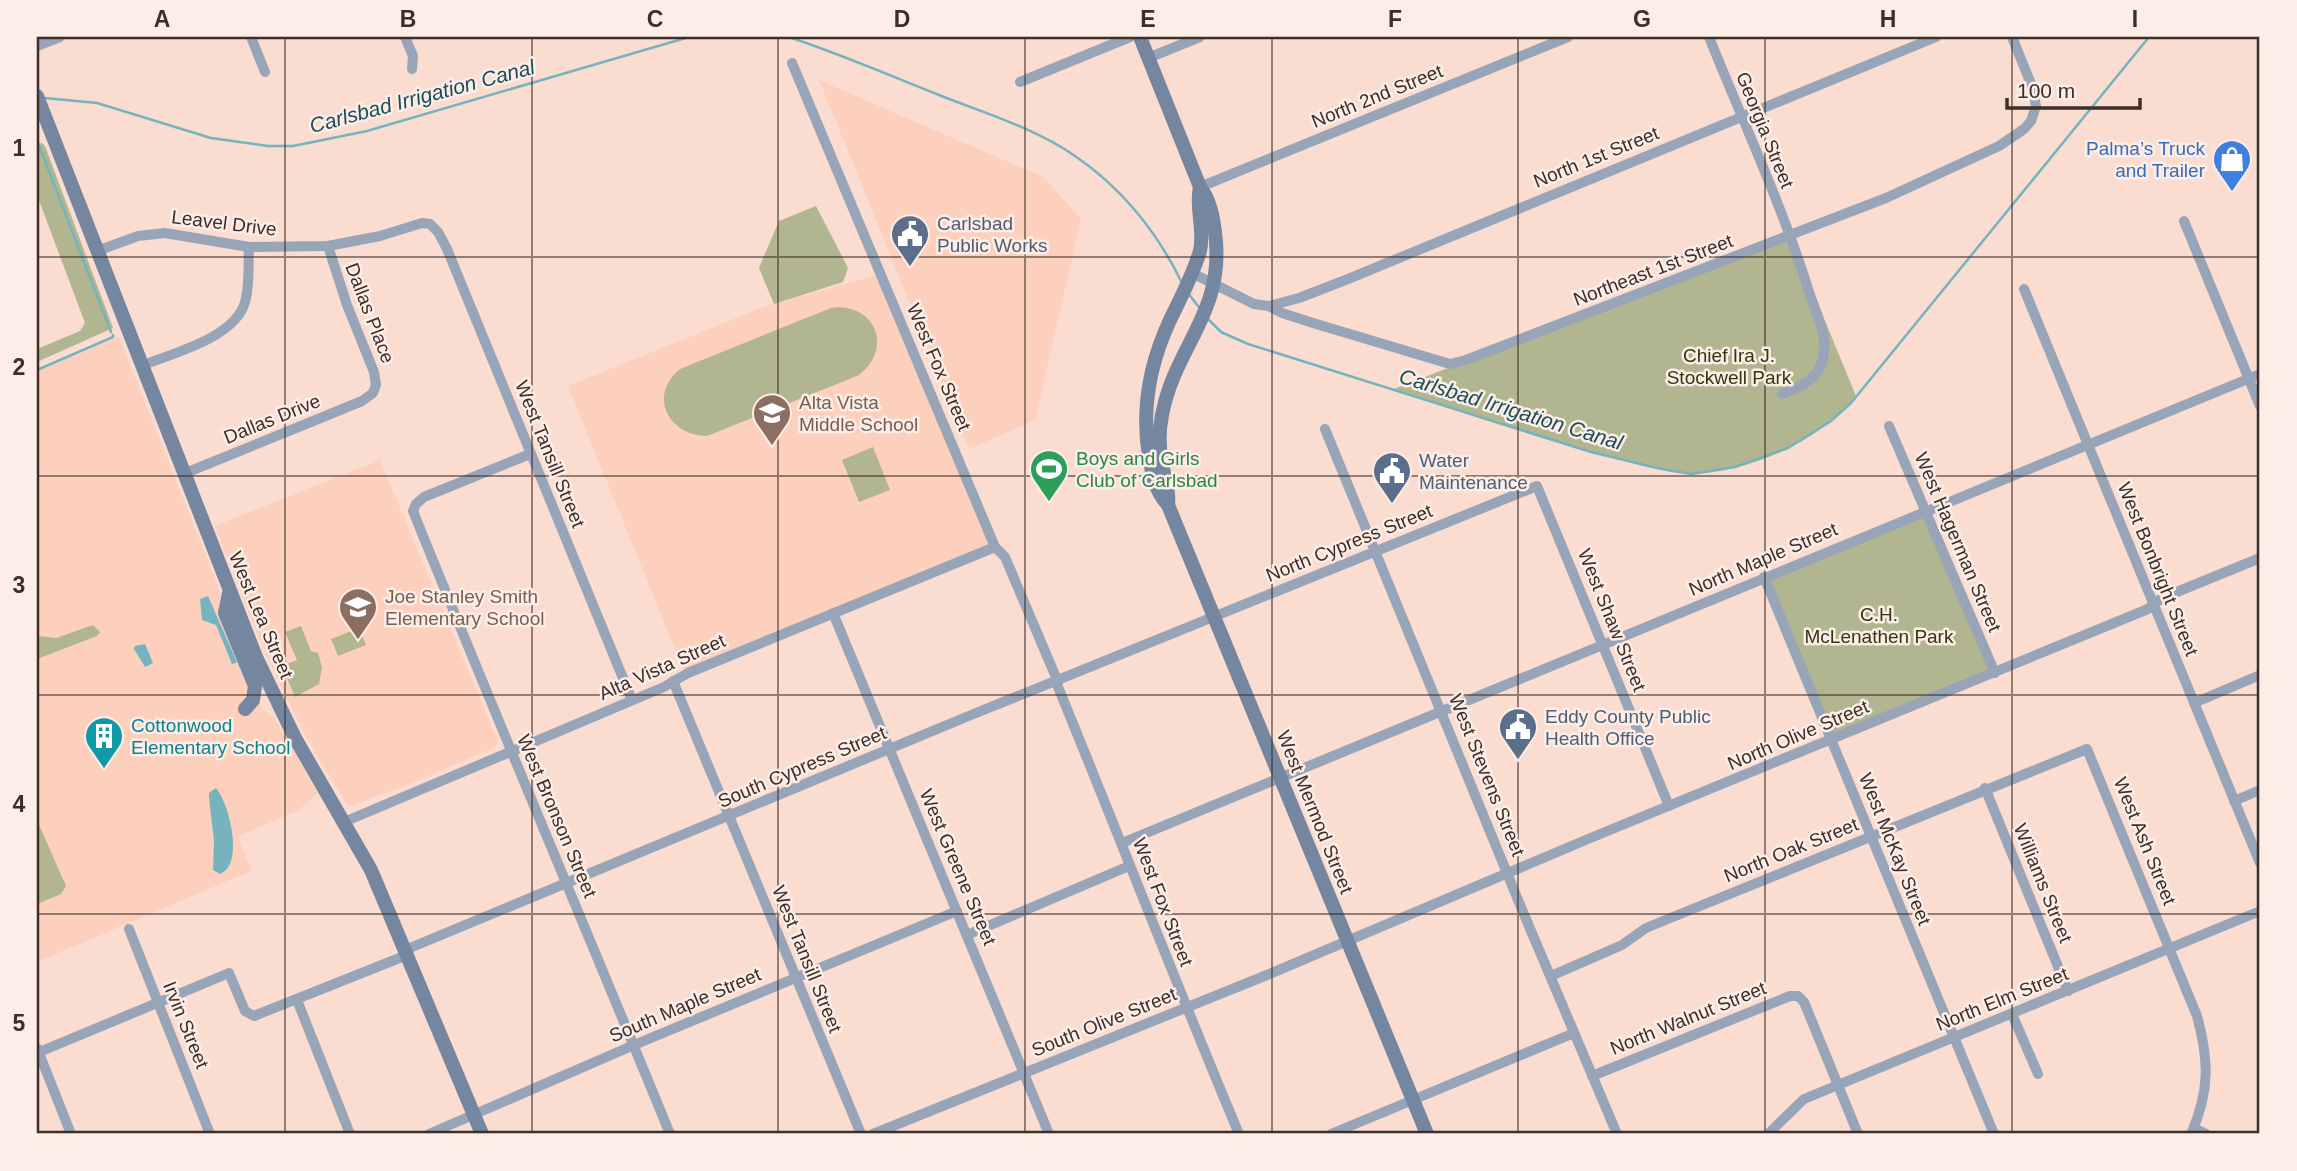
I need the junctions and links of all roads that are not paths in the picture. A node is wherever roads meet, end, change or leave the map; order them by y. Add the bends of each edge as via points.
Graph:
1 (60, 37) edge
2 (251, 37) edge
3 (405, 37) edge
4 (1130, 37) edge
5 (1140, 37) edge
6 (1200, 37) edge
7 (1568, 37) edge
8 (1709, 37) edge
9 (1936, 37) edge
10 (2012, 37) edge
11 (37, 46) edge
12 (1148, 58) junction
13 (792, 63) dead end
14 (412, 69) dead end
15 (265, 72) dead end
16 (1020, 82) dead end
17 (37, 96) edge
18 (1741, 117) junction
19 (1200, 187) junction
20 (2185, 221) dead end
21 (430, 224) joint
22 (1790, 236) junction
23 (327, 246) junction
24 (249, 247) junction
25 (97, 251) junction
26 (1192, 273) junction
27 (1213, 289) junction
28 (2024, 289) dead end
29 (1269, 306) junction
30 (141, 366) junction
31 (2260, 374) edge
32 (2249, 379) junction
33 (373, 393) joint
34 (1782, 394) dead end
35 (2260, 407) edge
36 (1889, 426) dead end
37 (1325, 429) dead end
38 (2088, 445) junction
39 (530, 454) junction
40 (183, 474) junction
41 (1537, 486) joint
42 (1168, 505) junction
43 (1925, 511) junction
44 (995, 547) junction
45 (1376, 552) junction
46 (2260, 558) edge
47 (1764, 578) junction
48 (229, 591) junction
49 (2154, 605) junction
50 (834, 613) junction
51 (1213, 616) junction
52 (1603, 645) junction
53 (1995, 673) junction
54 (2260, 675) edge
55 (673, 681) junction
56 (1057, 682) junction
57 (632, 700) junction
58 (2194, 703) junction
59 (245, 709) dead end
60 (1442, 711) junction
61 (1832, 740) junction
62 (2087, 748) joint
63 (890, 749) junction
64 (510, 751) junction
65 (1280, 778) junction
66 (1985, 788) junction
67 (2260, 790) edge
68 (2234, 801) junction
69 (1669, 806) junction
70 (730, 817) junction
71 (344, 822) junction
72 (1871, 836) junction
73 (1122, 844) junction
74 (2260, 863) edge
75 (1129, 866) junction
76 (1507, 873) junction
77 (568, 884) junction
78 (957, 911) junction
79 (2260, 911) edge
80 (129, 929) dead end
81 (967, 935) junction
82 (1347, 940) junction
83 (2170, 948) junction
84 (406, 953) junction
85 (1551, 976) junction
86 (796, 978) junction
87 (2068, 990) junction
88 (297, 1000) junction
89 (159, 1002) junction
90 (1186, 1008) junction
91 (2012, 1014) junction
92 (1574, 1033) junction
93 (1954, 1037) junction
94 (634, 1045) junction
95 (37, 1051) edge
96 (1024, 1073) junction
97 (2038, 1074) dead end
98 (1592, 1076) junction
99 (1837, 1084) junction
100 (1413, 1101) junction
101 (474, 1114) junction
102 (2192, 1131) edge
103 (71, 1134) edge
104 (210, 1134) edge
105 (350, 1134) edge
106 (429, 1134) edge
107 (482, 1134) edge
108 (670, 1134) edge
109 (860, 1134) edge
110 (873, 1134) edge
111 (1049, 1134) edge
112 (1238, 1134) edge
113 (1331, 1134) edge
114 (1427, 1134) edge
115 (1617, 1134) edge
116 (1768, 1134) edge
117 (1858, 1134) edge
118 (1994, 1134) edge
119 (2206, 1134) edge

1 - 11 street
2 - 15 street
3 - 14 street via 413,56
4 - 16 street
5 - 12 street
6 - 12 street
7 - 19 street, North 2nd Street
8 - 18 street, Georgia Street
9 - 18 street, North 1st Street
10 - 22 street, Northeast 1st Street via 2035,98 2035,112 2024,129 1933,178
12 - 19 street
13 - 44 street, West Fox Street
17 - 25 street, West Lea Street
18 - 22 street, Georgia Street
18 - 29 street, North 1st Street via 1349,279
19 - 26 street via 1202,242
19 - 27 street via 1214,226
20 - 32 street
21 - 23 street, Leavel Drive
21 - 39 street, West Tansill Street via 447,250
22 - 29 street, Northeast 1st Street via 1454,363 1418,356
22 - 34 street, Georgia Street via 1825,350 1814,377
23 - 24 street, Leavel Drive
23 - 33 street, Dallas Place via 374,372
24 - 25 street, Leavel Drive via 150,233
24 - 30 street via 244,304 234,320 217,335
25 - 30 street, West Lea Street
26 - 27 street, Northeast 1st Street
26 - 42 street via 1159,347 1146,402 1151,467 1159,495
27 - 29 street, Northeast 1st Street
27 - 42 street via 1171,383 1162,417 1161,463 1170,491
28 - 38 street, West Bonbright Street
30 - 40 street, West Lea Street
31 - 32 street, North Maple Street
32 - 35 street
32 - 38 street, North Maple Street
33 - 40 street, Dallas Drive
36 - 43 street, West Hagerman Street
37 - 45 street, West Stevens Street
38 - 43 street, North Maple Street
38 - 49 street, West Bonbright Street
39 - 57 street, West Tansill Street
39 - 64 street, West Bronson Street via 424,497 414,511
40 - 48 street, West Lea Street
41 - 45 street, North Cypress Street
41 - 52 street, West Shaw Street
42 - 51 street, West Mermod Street
43 - 47 street, North Maple Street
43 - 53 street, West Hagerman Street
44 - 50 street, Alta Vista Street
44 - 56 street, West Fox Street via 1005,557
45 - 51 street, North Cypress Street
45 - 60 street, West Stevens Street
46 - 49 street, North Olive Street
47 - 52 street, North Maple Street
47 - 61 street, West McKay Street
48 - 59 street via 226,613 255,686 253,700
48 - 71 street, West Lea Street via 277,704
49 - 53 street, North Olive Street
49 - 58 street, West Bonbright Street
50 - 55 street, Alta Vista Street
50 - 63 street, West Greene Street
51 - 56 street, South Cypress Street
51 - 65 street, West Mermod Street
52 - 60 street, North Maple Street
52 - 69 street, West Shaw Street
53 - 61 street, North Olive Street
54 - 58 street
55 - 57 street, Alta Vista Street
55 - 70 street, West Tansill Street
56 - 63 street, South Cypress Street
56 - 73 street, West Fox Street
57 - 64 street, Alta Vista Street
58 - 68 street, West Bonbright Street
60 - 65 street, North Maple Street
60 - 76 street, West Stevens Street
61 - 69 street, North Olive Street
61 - 72 street, West McKay Street
62 - 66 street, North Oak Street
62 - 83 street, West Ash Street
63 - 70 street, South Cypress Street
63 - 78 street, West Greene Street
64 - 71 street, Alta Vista Street
64 - 77 street, West Bronson Street
65 - 73 street
65 - 82 street, West Mermod Street
66 - 72 street, North Oak Street
66 - 87 street, Williams Street
67 - 68 street
68 - 74 street, West Bonbright Street
69 - 76 street, North Olive Street
70 - 77 street, South Cypress Street
70 - 86 street, West Tansill Street
71 - 84 street, West Lea Street via 371,870
72 - 85 street, North Oak Street via 1662,921 1622,945
72 - 93 street, West McKay Street
73 - 75 street, West Fox Street
75 - 81 street
75 - 90 street, West Fox Street
76 - 82 street, North Olive Street
76 - 85 street, West Stevens Street
77 - 84 street, South Cypress Street
77 - 94 street, West Bronson Street
78 - 81 street, West Greene Street
78 - 86 street, South Maple Street
79 - 83 street, North Elm Street
80 - 89 street, Irvin Street
81 - 96 street, West Greene Street
82 - 90 street, South Olive Street
82 - 100 street, West Mermod Street
83 - 87 street, North Elm Street
83 - 102 street, West Ash Street via 2205,1046 2206,1077
84 - 88 street, South Cypress Street
84 - 101 street, West Lea Street
85 - 92 street, West Stevens Street
86 - 94 street, South Maple Street
86 - 109 street, West Tansill Street
87 - 91 street, North Elm Street
88 - 89 street, South Cypress Street via 261,1015 249,1015 229,973
88 - 105 street
89 - 95 street, South Cypress Street
89 - 104 street, Irvin Street
90 - 96 street, South Olive Street
90 - 112 street, West Fox Street
91 - 93 street, North Elm Street
91 - 97 street
92 - 98 street, West Stevens Street
92 - 100 street
93 - 99 street, North Elm Street
93 - 118 street, West McKay Street
94 - 101 street, South Maple Street
94 - 108 street, West Bronson Street
95 - 103 street
96 - 110 street, South Olive Street
96 - 111 street, West Greene Street
98 - 99 street, North Walnut Street via 1798,996
98 - 115 street, West Stevens Street
99 - 116 street, North Elm Street via 1804,1098
99 - 117 street
100 - 113 street
100 - 114 street, West Mermod Street
101 - 106 street, South Maple Street
101 - 107 street, West Lea Street
102 - 119 street

